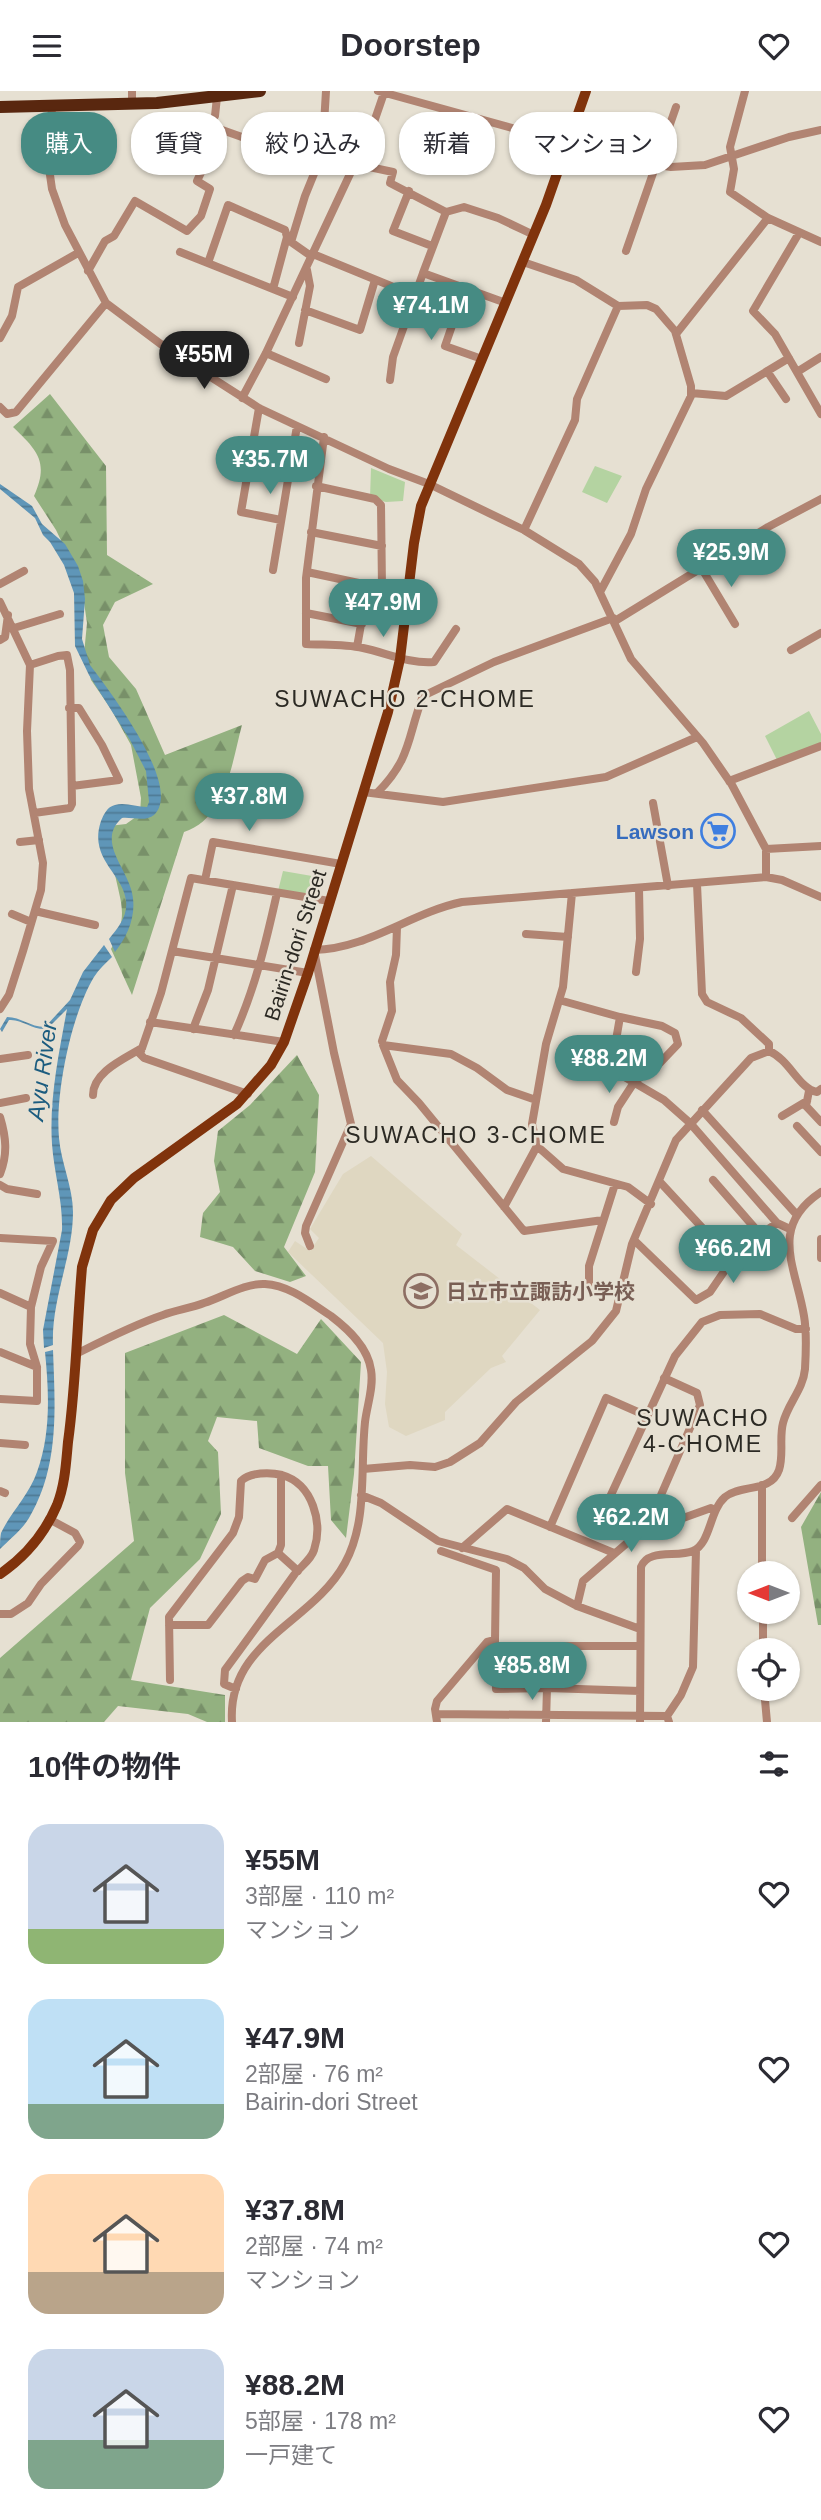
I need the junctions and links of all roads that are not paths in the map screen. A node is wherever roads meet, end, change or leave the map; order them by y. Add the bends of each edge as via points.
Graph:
1 (260, 91) edge
2 (326, 91) edge
3 (586, 91) edge
4 (745, 91) edge
5 (381, 92) edge
6 (132, 97) edge
7 (217, 97) junction
8 (52, 106) junction
9 (0, 107) edge
10 (676, 107) dead end
11 (215, 112) edge
12 (324, 112) edge
13 (376, 112) edge
14 (579, 112) edge
15 (674, 112) edge
16 (509, 127) edge
17 (821, 130) edge
18 (732, 158) junction
19 (677, 165) edge
20 (385, 170) edge
21 (200, 175) edge
22 (313, 175) edge
23 (349, 175) edge
24 (556, 175) edge
25 (654, 175) edge
26 (409, 191) junction
27 (446, 212) junction
28 (768, 218) junction
29 (799, 233) junction
30 (534, 235) junction
31 (289, 240) junction
32 (821, 242) edge
33 (432, 246) junction
34 (626, 251) dead end
35 (180, 252) dead end
36 (78, 253) junction
37 (312, 255) junction
38 (523, 262) junction
39 (208, 263) junction
40 (307, 268) junction
41 (88, 271) junction
42 (423, 273) junction
43 (376, 280) junction
44 (465, 288) junction
45 (273, 289) junction
46 (413, 295) junction
47 (293, 297) junction
48 (106, 303) junction
49 (506, 303) junction
50 (618, 306) junction
51 (305, 310) junction
52 (676, 334) junction
53 (0, 338) edge
54 (299, 343) dead end
55 (266, 353) junction
56 (821, 357) edge
57 (789, 358) junction
58 (482, 359) junction
59 (767, 371) junction
60 (797, 372) junction
61 (326, 379) dead end
62 (390, 380) dead end
63 (691, 393) junction
64 (242, 398) junction
65 (786, 399) dead end
66 (0, 407) edge
67 (258, 408) junction
68 (821, 414) edge
69 (297, 426) junction
70 (324, 437) junction
71 (429, 484) junction
72 (316, 486) junction
73 (821, 499) edge
74 (281, 520) junction
75 (524, 530) junction
76 (311, 531) junction
77 (382, 546) junction
78 (702, 569) junction
79 (274, 570) dead end
80 (24, 571) dead end
81 (307, 572) junction
82 (0, 584) edge
83 (368, 585) junction
84 (382, 587) junction
85 (408, 592) junction
86 (600, 592) junction
87 (0, 603) edge
88 (306, 613) junction
89 (60, 614) dead end
90 (8, 615) junction
91 (614, 619) junction
92 (362, 624) junction
93 (735, 624) dead end
94 (14, 628) junction
95 (456, 629) dead end
96 (821, 633) edge
97 (0, 640) edge
98 (357, 647) junction
99 (791, 650) dead end
100 (400, 659) junction
101 (30, 665) junction
102 (69, 708) junction
103 (697, 737) junction
104 (821, 746) edge
105 (729, 781) junction
106 (72, 786) junction
107 (363, 792) junction
108 (377, 793) junction
109 (653, 803) dead end
110 (34, 813) junction
111 (39, 840) junction
112 (20, 842) dead end
113 (821, 846) edge
114 (766, 849) junction
115 (341, 863) junction
116 (766, 877) junction
117 (205, 880) junction
118 (696, 884) junction
119 (233, 885) junction
120 (668, 886) junction
121 (639, 888) junction
122 (277, 893) junction
123 (572, 893) junction
124 (821, 897) edge
125 (329, 901) junction
126 (35, 911) junction
127 (12, 914) dead end
128 (31, 922) junction
129 (96, 925) dead end
130 (397, 927) junction
131 (526, 934) dead end
132 (568, 937) junction
133 (314, 950) junction
134 (172, 951) junction
135 (216, 959) junction
136 (260, 965) junction
137 (636, 972) dead end
138 (307, 973) junction
139 (559, 1000) junction
140 (0, 1009) edge
141 (620, 1017) junction
142 (150, 1022) junction
143 (193, 1030) junction
144 (234, 1035) junction
145 (382, 1041) dead end
146 (284, 1042) junction
147 (142, 1048) junction
148 (769, 1051) junction
149 (28, 1055) dead end
150 (0, 1059) edge
151 (635, 1081) junction
152 (821, 1089) edge
153 (809, 1091) junction
154 (248, 1094) junction
155 (93, 1095) dead end
156 (26, 1098) dead end
157 (536, 1100) junction
158 (807, 1101) junction
159 (0, 1103) edge
160 (702, 1110) junction
161 (782, 1116) dead end
162 (0, 1117) edge
163 (614, 1122) dead end
164 (821, 1122) edge
165 (690, 1123) junction
166 (797, 1126) dead end
167 (537, 1146) junction
168 (821, 1152) edge
169 (0, 1174) edge
170 (713, 1180) dead end
171 (660, 1182) junction
172 (615, 1184) junction
173 (0, 1185) edge
174 (821, 1192) edge
175 (37, 1194) dead end
176 (650, 1204) junction
177 (504, 1207) junction
178 (797, 1215) junction
179 (603, 1220) junction
180 (777, 1223) junction
181 (790, 1229) junction
182 (760, 1234) junction
183 (0, 1238) edge
184 (821, 1239) edge
185 (634, 1240) junction
186 (310, 1246) dead end
187 (821, 1258) edge
188 (732, 1260) junction
189 (589, 1289) dead end
190 (0, 1293) edge
191 (31, 1307) junction
192 (806, 1329) junction
193 (0, 1352) edge
194 (76, 1354) junction
195 (37, 1367) junction
196 (664, 1378) junction
197 (0, 1399) edge
198 (647, 1416) junction
199 (0, 1443) edge
200 (25, 1445) dead end
201 (363, 1469) junction
202 (281, 1475) junction
203 (762, 1485) junction
204 (821, 1485) edge
205 (361, 1495) junction
206 (611, 1498) junction
207 (715, 1510) junction
208 (652, 1514) junction
209 (792, 1518) dead end
210 (49, 1520) junction
211 (598, 1523) dead end
212 (550, 1527) junction
213 (462, 1548) junction
214 (696, 1550) junction
215 (441, 1551) dead end
216 (278, 1553) junction
217 (614, 1553) junction
218 (762, 1561) edge
219 (298, 1571) junction
220 (0, 1574) edge
221 (577, 1606) junction
222 (0, 1614) edge
223 (169, 1625) junction
224 (640, 1629) junction
225 (495, 1643) junction
226 (640, 1646) junction
227 (170, 1679) dead end
228 (547, 1688) junction
229 (236, 1689) junction
230 (640, 1691) junction
231 (765, 1701) edge
232 (437, 1718) edge
233 (546, 1718) edge
234 (640, 1719) edge
235 (668, 1719) edge
236 (232, 1722) edge
237 (767, 1722) edge

1 - 7 highway
2 - 12 street
3 - 14 main road, Bairin-dori Street
4 - 18 street via 730,146
5 - 13 street
5 - 16 street
6 - 7 highway
6 - 8 highway
7 - 11 street
8 - 9 highway
8 - 36 street via 49,168 57,208
10 - 15 street
17 - 18 street
18 - 19 street via 705,165
18 - 28 street via 730,192
20 - 26 street via 393,172 390,183
21 - 41 street via 197,181 210,189 201,216 187,231 135,201
22 - 31 street
23 - 37 street
24 - 30 main road, Bairin-dori Street
25 - 34 street
26 - 27 street
26 - 33 street via 393,231
27 - 30 street via 464,207
27 - 33 street
28 - 29 street
28 - 52 street
29 - 32 street
29 - 57 street via 753,311
30 - 38 main road, Bairin-dori Street
31 - 37 street
31 - 39 street via 285,230 228,205
31 - 45 street
33 - 42 street
35 - 39 street
36 - 41 street
36 - 53 street via 18,287 12,316
37 - 40 street
37 - 43 street
38 - 49 main road, Bairin-dori Street
38 - 50 street via 576,280
39 - 45 street
40 - 47 street
40 - 51 street via 310,286
41 - 48 street
42 - 44 street
42 - 46 street
43 - 46 street
43 - 51 street via 360,330
44 - 49 street
44 - 58 street via 445,346
45 - 47 street
46 - 62 street
47 - 55 street
48 - 64 street
48 - 66 street via 16,412 6,414
49 - 58 main road, Bairin-dori Street
50 - 52 street via 656,309
50 - 75 street via 577,399 575,420
51 - 54 street
52 - 63 street
55 - 61 street
55 - 64 street
56 - 60 street
57 - 59 street
57 - 60 street
58 - 71 main road, Bairin-dori Street
59 - 63 street via 726,396
59 - 65 street
60 - 68 street
63 - 86 street via 646,489 631,534
64 - 67 street
67 - 69 street
67 - 74 street via 241,512
69 - 70 street
69 - 74 street
70 - 71 street
70 - 72 street
71 - 75 street
71 - 85 main road, Bairin-dori Street via 418,519
72 - 76 street
72 - 77 street via 375,499 381,505
73 - 78 street
74 - 79 street
75 - 86 street via 579,564
76 - 77 street
76 - 81 street
77 - 84 street
78 - 91 street
78 - 93 street
80 - 82 street
81 - 83 street
81 - 88 street
83 - 84 street
83 - 92 street
84 - 85 street
85 - 100 main road, Bairin-dori Street
86 - 91 street
87 - 90 street
88 - 92 street
88 - 98 street via 306,644
89 - 94 street
90 - 94 street
90 - 97 street via 5,637
91 - 103 street via 631,659
91 - 108 street via 494,662 423,696 405,754 395,775
92 - 98 street
94 - 101 street
95 - 100 street via 434,662
96 - 99 street
98 - 100 street
100 - 107 main road, Bairin-dori Street
101 - 102 street via 67,655
101 - 110 street via 27,731
102 - 106 street
102 - 106 street via 79,708 118,780
103 - 105 street
103 - 108 street via 606,777 443,802
104 - 105 street
105 - 114 street
106 - 110 street via 70,808
107 - 108 street
107 - 115 main road, Bairin-dori Street
109 - 120 street
110 - 111 street
111 - 112 street
111 - 126 street via 43,878
113 - 114 street
114 - 116 street
115 - 117 street via 213,842
115 - 125 main road, Bairin-dori Street
116 - 118 street
116 - 124 street
117 - 119 street
117 - 134 street via 191,878
118 - 120 street
118 - 148 street via 702,994 707,1002 741,1018 769,1044
119 - 122 street
119 - 135 street
120 - 121 street
121 - 123 street
121 - 137 street
122 - 125 street
122 - 136 street
123 - 130 street via 462,902
123 - 132 street
125 - 133 main road, Bairin-dori Street
126 - 128 street
126 - 129 street
127 - 128 street
128 - 140 street via 9,995
130 - 133 street via 355,945
130 - 145 street via 390,982 392,1011
131 - 132 street
132 - 139 street
133 - 138 main road, Bairin-dori Street
133 - 186 street via 351,1124 306,1226
134 - 135 street
134 - 142 street
135 - 136 street
135 - 143 street
136 - 138 street
136 - 144 street
138 - 146 main road, Bairin-dori Street
139 - 141 street
139 - 157 street
141 - 151 street via 611,1069
141 - 151 street via 662,1026 675,1033 678,1044
142 - 143 street
142 - 147 street
143 - 144 street
144 - 146 street
146 - 154 main road, Bairin-dori Street
147 - 154 street via 139,1054 144,1058
147 - 155 street via 102,1075
148 - 153 street via 780,1056
148 - 160 street via 751,1058
149 - 150 street
151 - 163 street
151 - 165 street
152 - 153 street
153 - 158 street
154 - 194 main road, Bairin-dori Street via 111,1200 93,1230 82,1267
156 - 159 street
157 - 167 street via 532,1123
157 - 177 street via 507,1090 451,1055 383,1045 397,1080
158 - 161 street
158 - 164 street via 806,1106
160 - 165 street
160 - 178 street
162 - 169 street via 6,1144
165 - 171 street via 676,1140
165 - 180 street
166 - 168 street
167 - 172 street via 563,1169
167 - 177 street
170 - 182 street
171 - 176 street
171 - 188 street
172 - 176 street via 628,1187
172 - 179 street
173 - 175 street
174 - 178 street
176 - 185 street
177 - 179 street via 524,1231
178 - 181 street
179 - 189 street via 589,1266
180 - 181 street
180 - 182 street
181 - 192 street via 789,1251
182 - 188 street
183 - 191 street via 53,1241
184 - 187 street
185 - 188 street via 696,1300 710,1292
185 - 201 street via 616,1311 592,1341 516,1402 480,1443 435,1467
190 - 191 street
191 - 195 street via 30,1344
192 - 196 street via 760,1314 720,1315 702,1322
192 - 203 street via 804,1378 783,1421 778,1472
193 - 195 street
194 - 201 street via 150,1319 252,1285 289,1289 343,1325 366,1352 372,1379
194 - 210 main road, Bairin-dori Street via 64,1482
195 - 197 street via 37,1401
196 - 198 street
196 - 208 street via 696,1394 700,1405
198 - 206 street
198 - 212 street via 606,1398
199 - 200 street
201 - 205 street
202 - 216 street
202 - 219 street via 301,1486 314,1506 314,1553
202 - 223 street via 249,1475 241,1481 233,1533 169,1616
203 - 207 street via 730,1494
203 - 218 street
204 - 209 street
205 - 213 street via 438,1541
205 - 229 street via 357,1529 344,1564 323,1591 247,1662
206 - 208 street
206 - 211 street
207 - 208 street via 671,1522
207 - 214 street
208 - 217 street via 648,1525
210 - 220 main road, Bairin-dori Street via 31,1547
210 - 222 street via 75,1533 78,1546 28,1603 11,1614
212 - 213 street via 507,1509
212 - 217 street
213 - 221 street via 507,1559 545,1589
214 - 224 street via 652,1556 643,1562
214 - 235 street via 693,1667
215 - 225 street via 496,1570
216 - 219 street
216 - 223 street via 265,1560 255,1579 242,1581 208,1625
217 - 221 street via 583,1581
219 - 229 street via 225,1670 224,1684
221 - 224 street
223 - 227 street
224 - 226 street
225 - 226 street
225 - 228 street via 496,1689
225 - 232 street via 487,1642 437,1701
226 - 230 street
228 - 230 street
228 - 233 street
229 - 236 street
230 - 234 street
231 - 237 street
232 - 233 street
233 - 234 street
234 - 235 street

